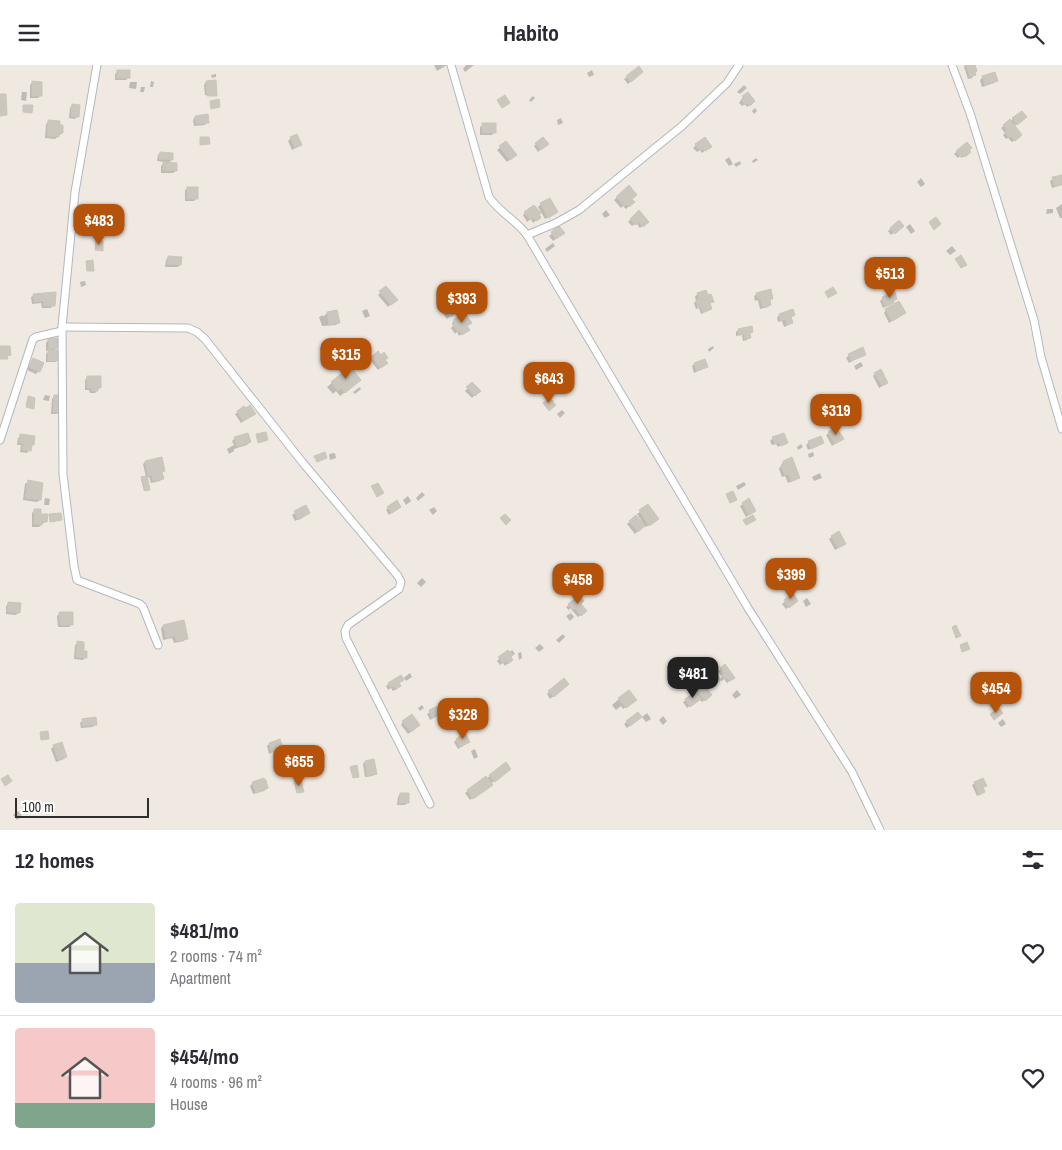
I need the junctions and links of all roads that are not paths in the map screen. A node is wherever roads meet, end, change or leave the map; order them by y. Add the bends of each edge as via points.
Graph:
1 (97, 65) edge
2 (451, 65) edge
3 (739, 65) edge
4 (952, 65) edge
5 (527, 235) junction
6 (62, 329) junction
7 (1062, 429) edge
8 (0, 441) edge
9 (158, 645) dead end
10 (430, 804) dead end
11 (880, 830) edge

1 - 6 street via 74,192
2 - 5 street via 489,197 496,208 519,224
3 - 5 street via 727,83 682,126 579,210
4 - 7 street via 1034,320
5 - 11 street via 748,608 852,772
6 - 8 street via 33,339
6 - 9 street via 63,474 75,575 79,581 140,604
6 - 10 street via 188,328 197,332 398,576 401,582 398,589 348,625 345,631

